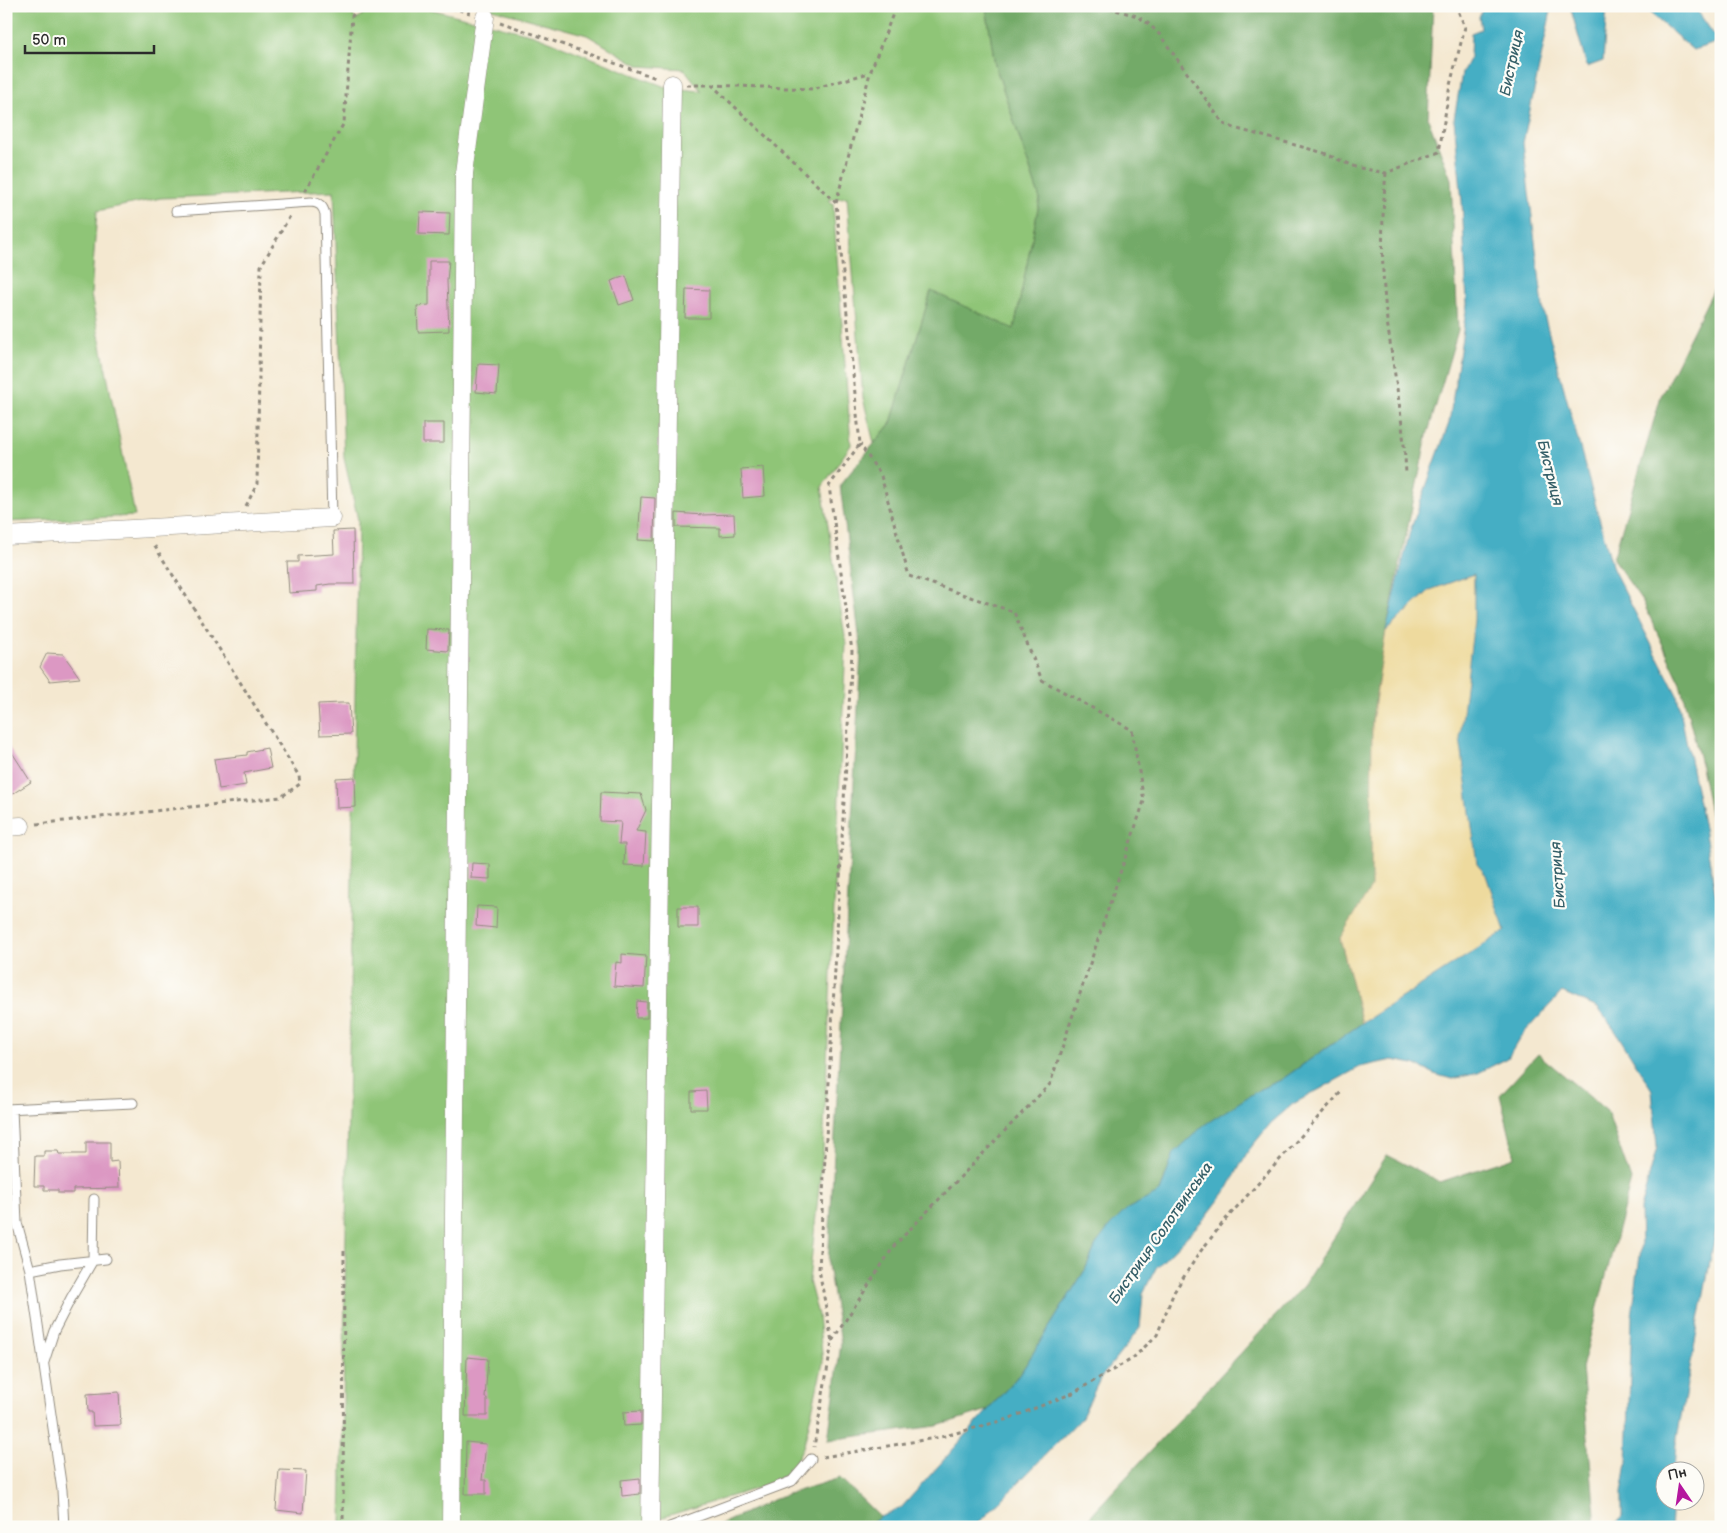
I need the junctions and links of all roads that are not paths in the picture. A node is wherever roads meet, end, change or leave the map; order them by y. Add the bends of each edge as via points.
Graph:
1 (485, 17) road end
2 (672, 84) road end
3 (176, 211) dead end
4 (332, 518) joint
5 (6, 536) edge
6 (133, 1103) dead end
7 (9, 1109) edge
8 (94, 1200) dead end
9 (106, 1259) dead end
10 (93, 1260) junction
11 (30, 1270) junction
12 (44, 1365) junction
13 (812, 1459) road end
14 (64, 1527) edge
15 (451, 1527) edge
16 (650, 1527) edge
17 (670, 1527) edge

1 - 15 street via 464,173
2 - 16 street
3 - 4 lane via 318,203 325,214
4 - 5 street
6 - 7 lane
7 - 11 lane via 17,1223
8 - 10 lane
9 - 10 lane
10 - 11 lane
10 - 12 lane via 54,1331
11 - 12 lane
12 - 14 lane via 62,1490
13 - 17 lane via 792,1481

